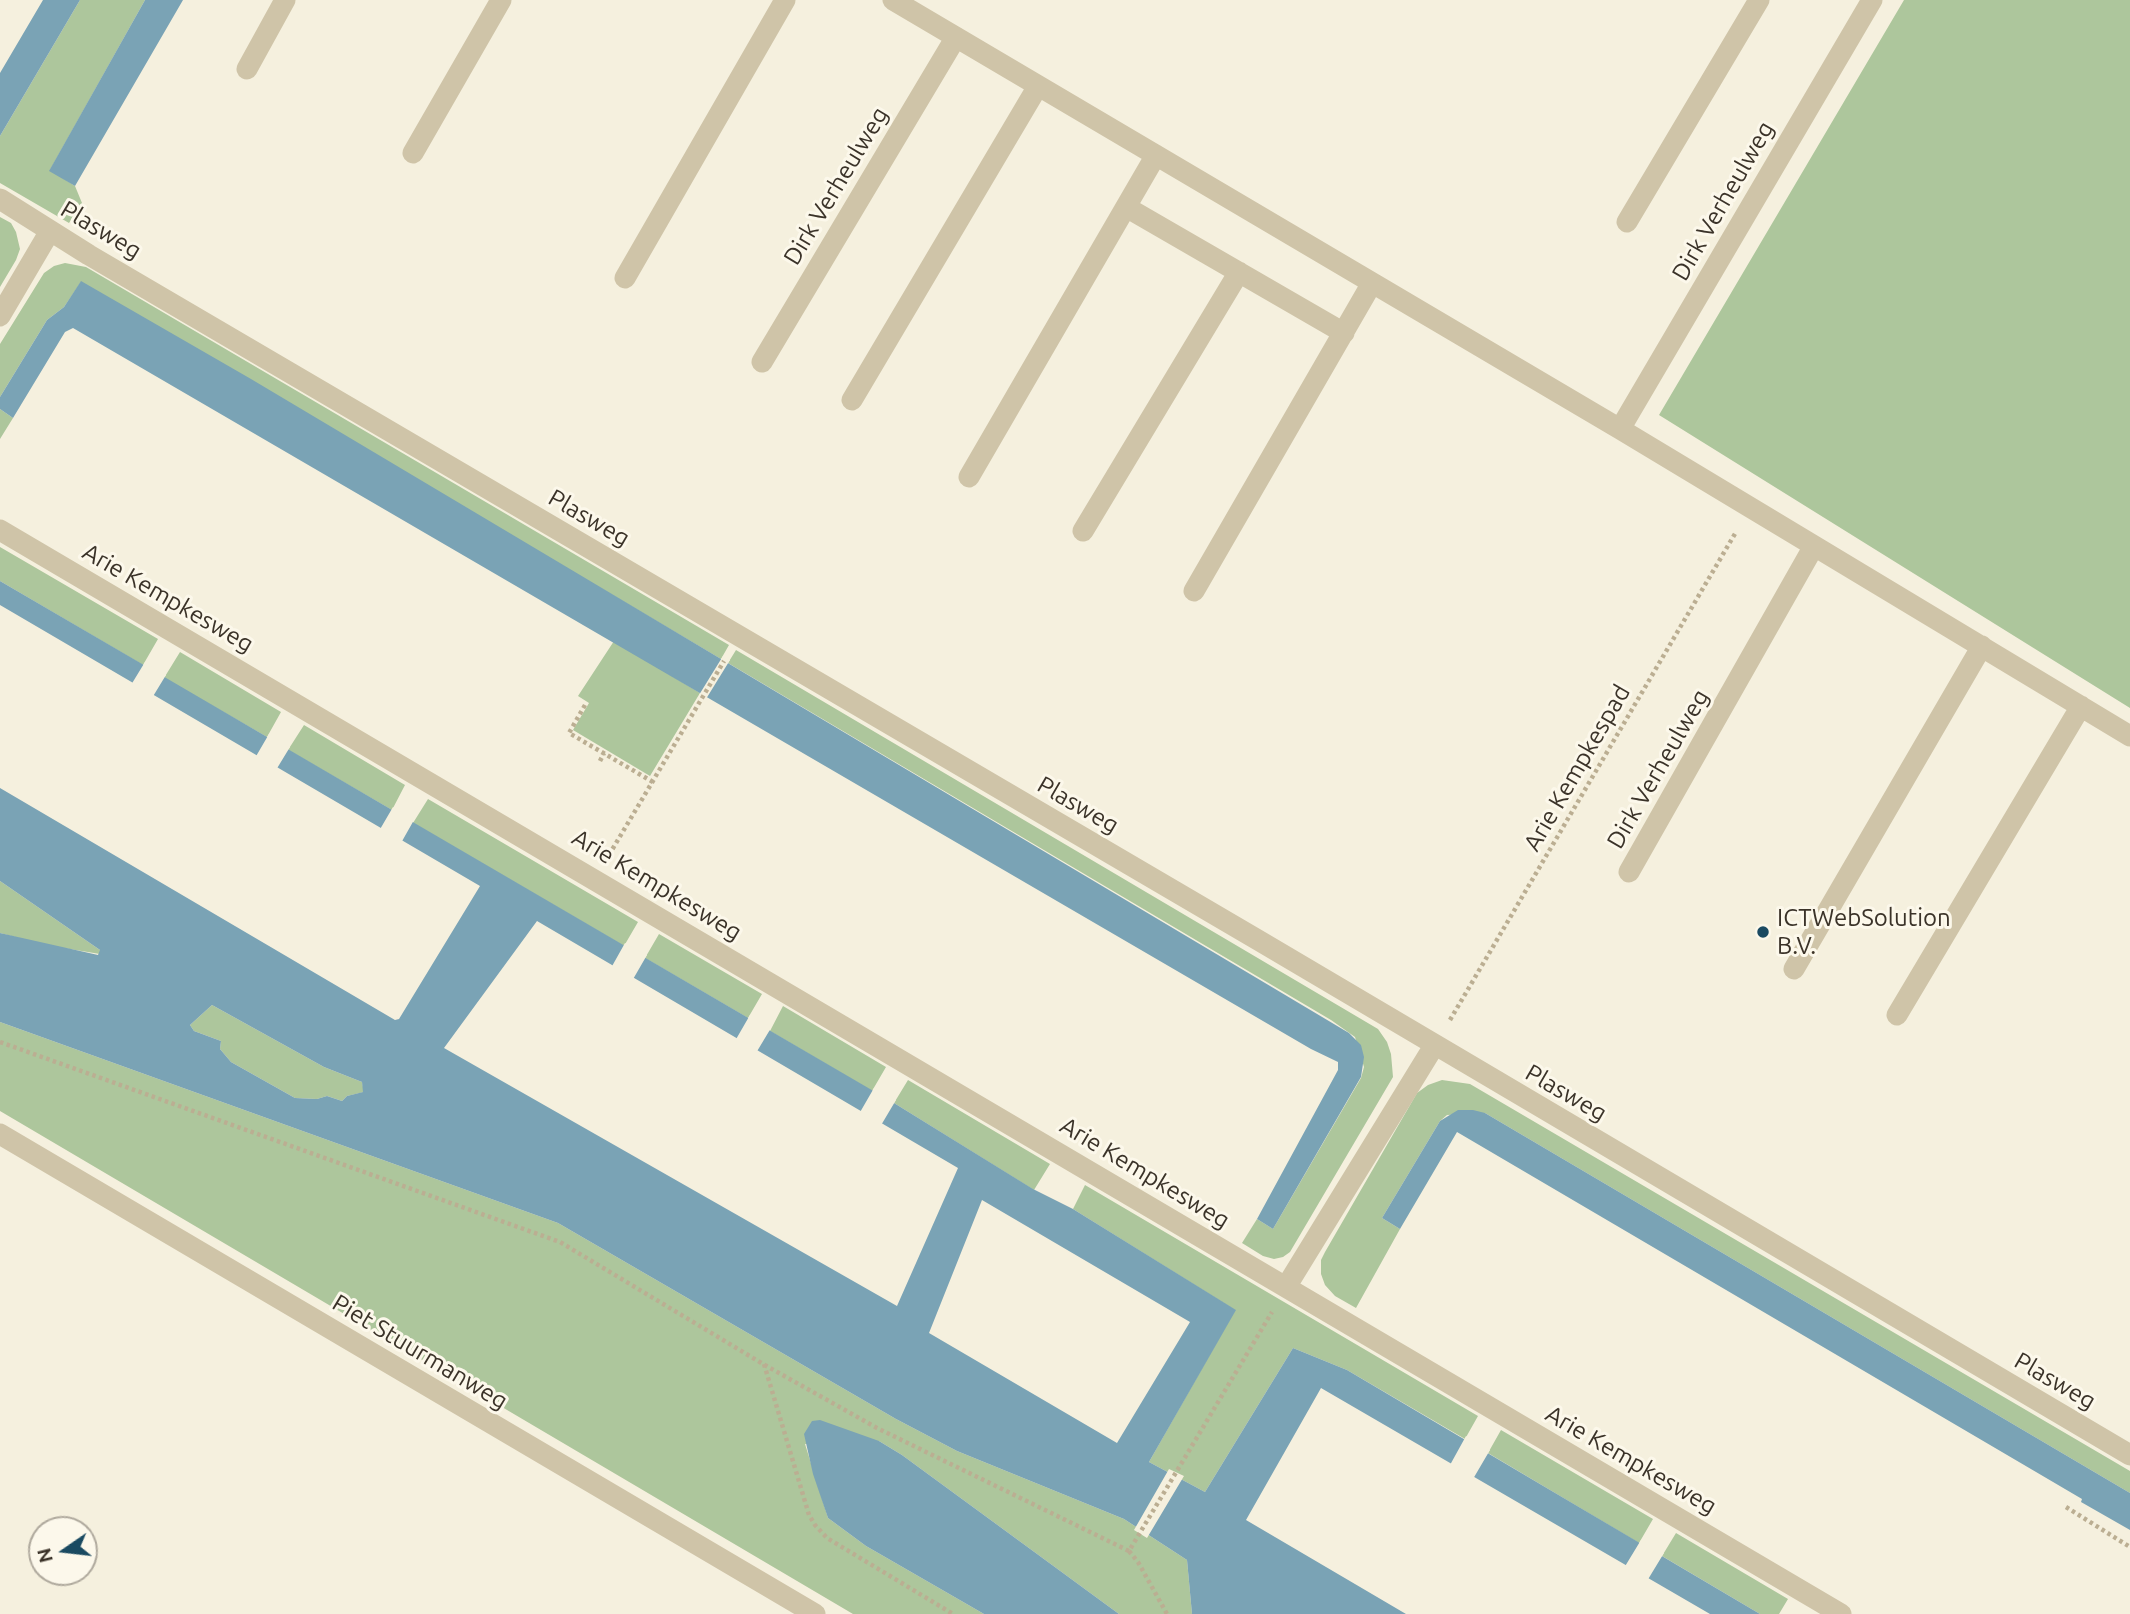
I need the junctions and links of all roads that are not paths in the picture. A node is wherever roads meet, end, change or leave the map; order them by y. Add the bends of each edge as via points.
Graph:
1 (285, 0) edge
2 (501, 0) edge
3 (785, 0) edge
4 (892, 0) edge
5 (1759, 0) edge
6 (1872, 0) edge
7 (956, 37) junction
8 (247, 69) dead end
9 (1038, 86) junction
10 (413, 153) dead end
11 (1156, 155) junction
12 (0, 200) edge
13 (1126, 207) junction
14 (1627, 222) dead end
15 (50, 231) junction
16 (1239, 272) junction
17 (625, 278) dead end
18 (1372, 283) junction
19 (0, 316) edge
20 (1344, 333) junction
21 (762, 362) dead end
22 (852, 400) dead end
23 (1619, 429) junction
24 (969, 477) dead end
25 (0, 530) edge
26 (1083, 531) dead end
27 (1814, 546) junction
28 (1194, 591) dead end
29 (1982, 646) junction
30 (2081, 706) junction
31 (2130, 736) edge
32 (1629, 872) dead end
33 (1794, 970) dead end
34 (1897, 1015) dead end
35 (1434, 1046) junction
36 (0, 1134) edge
37 (1286, 1287) junction
38 (2130, 1455) edge
39 (815, 1614) edge
40 (1841, 1614) edge

1 - 8 street
2 - 10 street
3 - 17 street
4 - 7 street
5 - 14 street
6 - 23 street, Dirk Verheulweg
7 - 9 street
7 - 21 street, Dirk Verheulweg
9 - 11 street
9 - 22 street
11 - 13 street
11 - 18 street
12 - 15 street, Plasweg
13 - 16 street
13 - 24 street
15 - 19 street
15 - 35 street, Plasweg
16 - 20 street
16 - 26 street
18 - 20 street
18 - 23 street
20 - 28 street
23 - 27 street
25 - 37 street, Arie Kempkesweg
27 - 29 street
27 - 32 street, Dirk Verheulweg
29 - 30 street
29 - 33 street
30 - 31 street
30 - 34 street
35 - 37 street
35 - 38 street, Plasweg
36 - 39 street, Piet Stuurmanweg
37 - 40 street, Arie Kempkesweg

